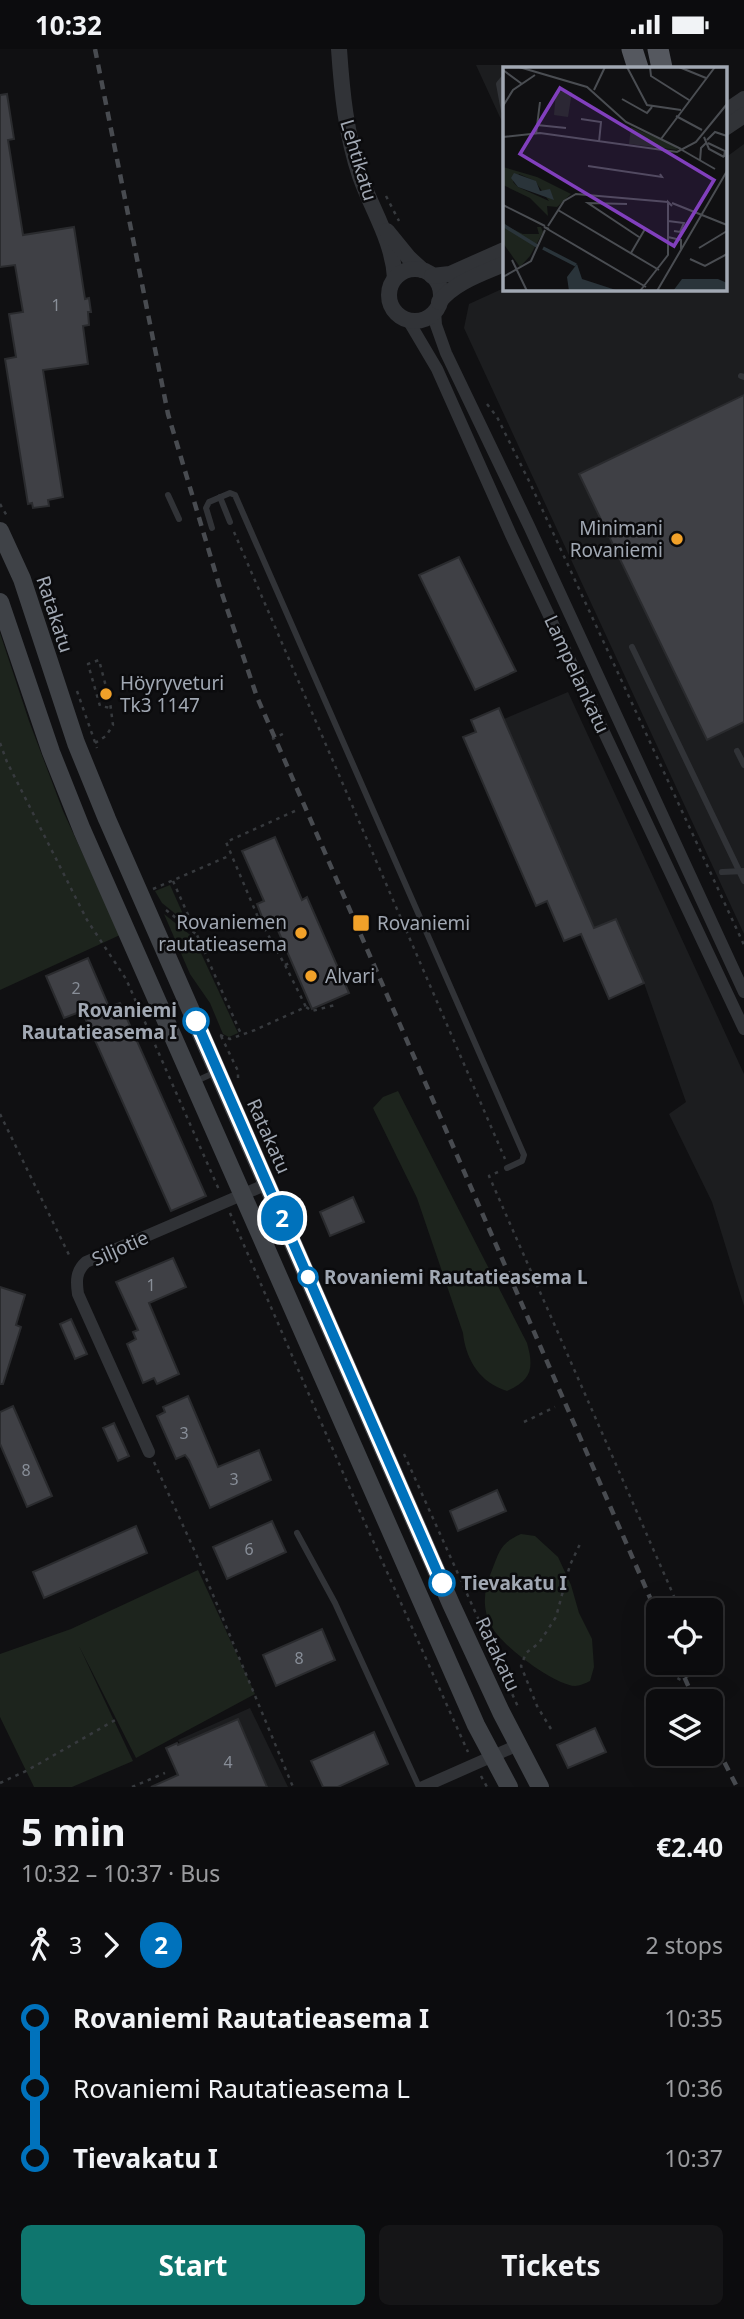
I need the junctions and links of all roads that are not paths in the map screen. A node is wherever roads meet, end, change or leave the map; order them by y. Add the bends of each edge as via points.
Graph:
1 (339, 49) edge
2 (632, 49) edge
3 (658, 49) edge
4 (638, 67) edge
5 (662, 67) edge
6 (503, 79) edge
7 (744, 99) edge
8 (503, 106) edge
9 (726, 111) edge
10 (744, 115) edge
11 (726, 127) edge
12 (383, 227) junction
13 (503, 250) edge
14 (503, 264) edge
15 (427, 273) junction
16 (396, 278) junction
17 (437, 307) junction
18 (408, 320) junction
19 (168, 495) dead end
20 (220, 497) junction
21 (179, 519) dead end
22 (230, 522) road end
23 (5, 525) edge
24 (212, 527) dead end
25 (0, 602) edge
26 (632, 647) dead end
27 (737, 751) dead end
28 (744, 765) edge
29 (722, 872) dead end
30 (741, 872) edge
31 (744, 881) edge
32 (744, 992) edge
33 (744, 1030) edge
34 (218, 1071) junction
35 (194, 1083) junction
36 (508, 1168) road end
37 (267, 1184) junction
38 (243, 1195) junction
39 (149, 1452) road end
40 (297, 1534) dead end
41 (518, 1745) junction
42 (492, 1757) junction
43 (421, 1787) edge
44 (509, 1787) edge
45 (540, 1787) edge

1 - 12 street, Lehtikatu via 348,138
2 - 4 highway
3 - 5 highway
6 - 8 lane via 499,84
7 - 9 street
10 - 11 street
12 - 15 street, Lehtikatu
12 - 16 street, Lehtikatu
13 - 15 street via 450,274
14 - 17 street via 448,291
15 - 16 street via 406,271
15 - 17 street via 440,291
16 - 18 street via 389,290 390,301
17 - 18 street via 423,319
17 - 32 street, Lampelankatu via 436,325 446,353
18 - 33 street, Lampelankatu via 437,369
19 - 21 lane
20 - 22 lane
20 - 24 lane via 206,508
20 - 36 lane via 235,495 524,1155
23 - 34 main road, Ratakatu via 76,743
25 - 35 main road via 82,830
26 - 30 lane
27 - 28 lane
29 - 30 lane
30 - 31 lane
34 - 35 lane
34 - 37 main road, Ratakatu
35 - 38 main road
37 - 38 street, Siljotie
37 - 41 main road, Ratakatu via 451,1604
38 - 39 street, Siljotie via 86,1262 78,1273 78,1294
38 - 42 main road
40 - 43 lane via 335,1603
41 - 42 street
41 - 45 main road, Ratakatu
42 - 43 street
42 - 44 main road

